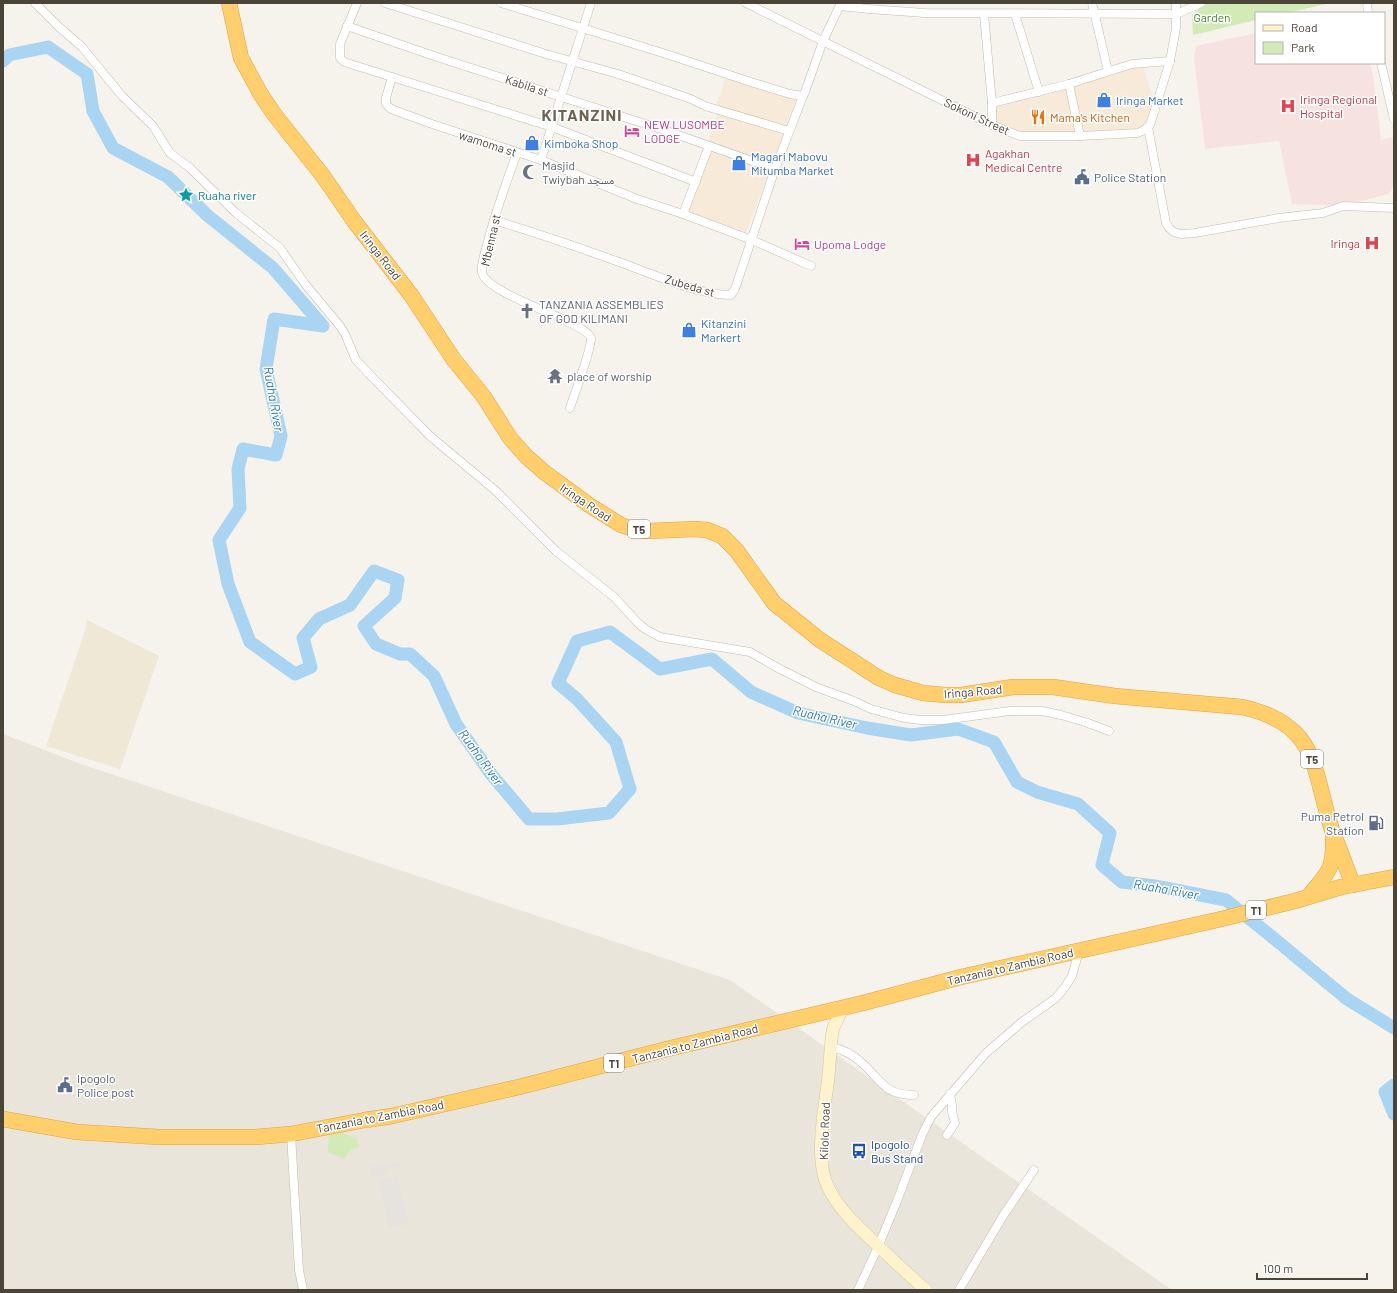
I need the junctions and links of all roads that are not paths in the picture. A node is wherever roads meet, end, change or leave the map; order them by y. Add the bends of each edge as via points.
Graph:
1 (35, 3) edge
2 (229, 3) edge
3 (357, 3) edge
4 (385, 3) edge
5 (501, 3) edge
6 (591, 3) edge
7 (746, 3) edge
8 (1092, 3) edge
9 (1176, 3) edge
10 (1201, 3) edge
11 (840, 4) edge
12 (984, 14) junction
13 (1015, 14) junction
14 (1094, 14) junction
15 (1177, 14) junction
16 (347, 26) junction
17 (584, 29) junction
18 (823, 41) junction
19 (573, 61) junction
20 (1170, 61) junction
21 (1381, 64) edge
22 (1108, 71) junction
23 (392, 77) junction
24 (1069, 84) junction
25 (1039, 92) junction
26 (562, 96) junction
27 (803, 96) junction
28 (992, 103) junction
29 (1394, 119) edge
30 (992, 125) junction
31 (552, 127) junction
32 (1148, 127) junction
33 (789, 131) junction
34 (1080, 136) junction
35 (709, 146) junction
36 (517, 153) junction
37 (541, 160) junction
38 (775, 169) junction
39 (696, 182) junction
40 (1394, 208) edge
41 (683, 214) junction
42 (494, 220) junction
43 (752, 240) junction
44 (811, 266) dead end
45 (570, 408) dead end
46 (1109, 731) dead end
47 (1338, 855) junction
48 (1389, 878) edge
49 (1347, 886) junction
50 (1302, 898) junction
51 (1079, 951) junction
52 (844, 1007) junction
53 (831, 1047) junction
54 (950, 1094) junction
55 (914, 1095) dead end
56 (3, 1120) edge
57 (291, 1134) junction
58 (947, 1135) dead end
59 (1034, 1170) dead end
60 (878, 1247) junction
61 (303, 1290) edge
62 (858, 1290) edge
63 (926, 1290) edge
64 (959, 1290) edge

1 - 46 street via 82,47 122,96 153,126 170,153 190,168 236,214 280,248 305,284 340,326 356,360 379,385 431,437 496,491 556,550 614,597 645,629 660,637 750,652 816,687 904,718 943,720 1010,711 1042,711
2 - 47 highway, Iringa Road / T5 via 241,58 260,94 411,295 510,438 544,472 621,525 648,531 707,530 722,536 737,551 774,603 820,640 879,678 895,685 923,693 945,695 1013,687 1053,687 1115,696 1242,707 1274,717 1289,726 1302,741 1314,763
3 - 16 street
4 - 19 street
5 - 17 street
6 - 17 street
7 - 18 street, Sokoni Street
8 - 14 street
9 - 15 street
10 - 15 street
11 - 12 street via 869,10
11 - 18 street, Zubeda st
12 - 13 street
12 - 28 street
13 - 14 street
13 - 25 street
14 - 15 street
14 - 22 street
15 - 20 street
16 - 23 street via 340,44 340,58 344,62
16 - 26 street, Kabila st
17 - 19 street
17 - 27 street
18 - 27 street, Zubeda st
18 - 30 street, Sokoni Street
19 - 26 street
19 - 33 street via 618,74 705,106
20 - 22 street via 1132,64
20 - 32 street
21 - 29 street
22 - 24 street
23 - 31 street
23 - 36 street, wamoma st via 386,98 386,104 391,108
24 - 25 street
24 - 34 street
25 - 28 street
26 - 31 street
26 - 35 street, Kabila st
27 - 33 street, Zubeda st
28 - 30 street
30 - 34 street, Sokoni Street via 1020,136
31 - 37 street
31 - 39 street
32 - 34 street, Sokoni Street via 1138,133
32 - 40 street via 1166,223 1174,232 1181,234 1209,231 1323,213 1343,206
33 - 38 street, Zubeda st
35 - 38 street, Kabila st
35 - 39 street
36 - 37 street, wamoma st
36 - 42 street, Mbenna st
37 - 41 street, wamoma st via 637,199
38 - 43 street, Zubeda st
39 - 41 street
41 - 43 street, wamoma st
42 - 43 street, Zubeda st via 683,285 725,295 731,295 735,289
42 - 45 street, Mbenna st via 483,263 482,272 487,281 523,302 574,325 590,336 590,347
43 - 44 street, wamoma st
47 - 48 highway via 1371,876
47 - 49 highway, T5
47 - 50 highway via 1319,885
48 - 49 highway, T1
49 - 50 highway, T1
50 - 51 highway, Tanzania to Zambia Road / T1
51 - 52 highway, Tanzania to Zambia Road / T1 via 968,975
51 - 54 street via 1072,976 1056,998 1000,1040
52 - 53 main road, Kilolo Road via 833,1029
52 - 57 highway, Tanzania to Zambia Road / T1 via 392,1116
53 - 55 street via 846,1051 860,1060 887,1088 904,1095
53 - 60 main road, Kilolo Road via 822,1138 826,1182 838,1204
54 - 58 street via 956,1123
54 - 60 street via 931,1116 925,1128
56 - 57 highway, Tanzania to Zambia Road / T1 via 78,1132 158,1137 256,1137
57 - 61 street via 299,1270
59 - 64 street
60 - 62 street
60 - 63 main road, Kilolo Road

